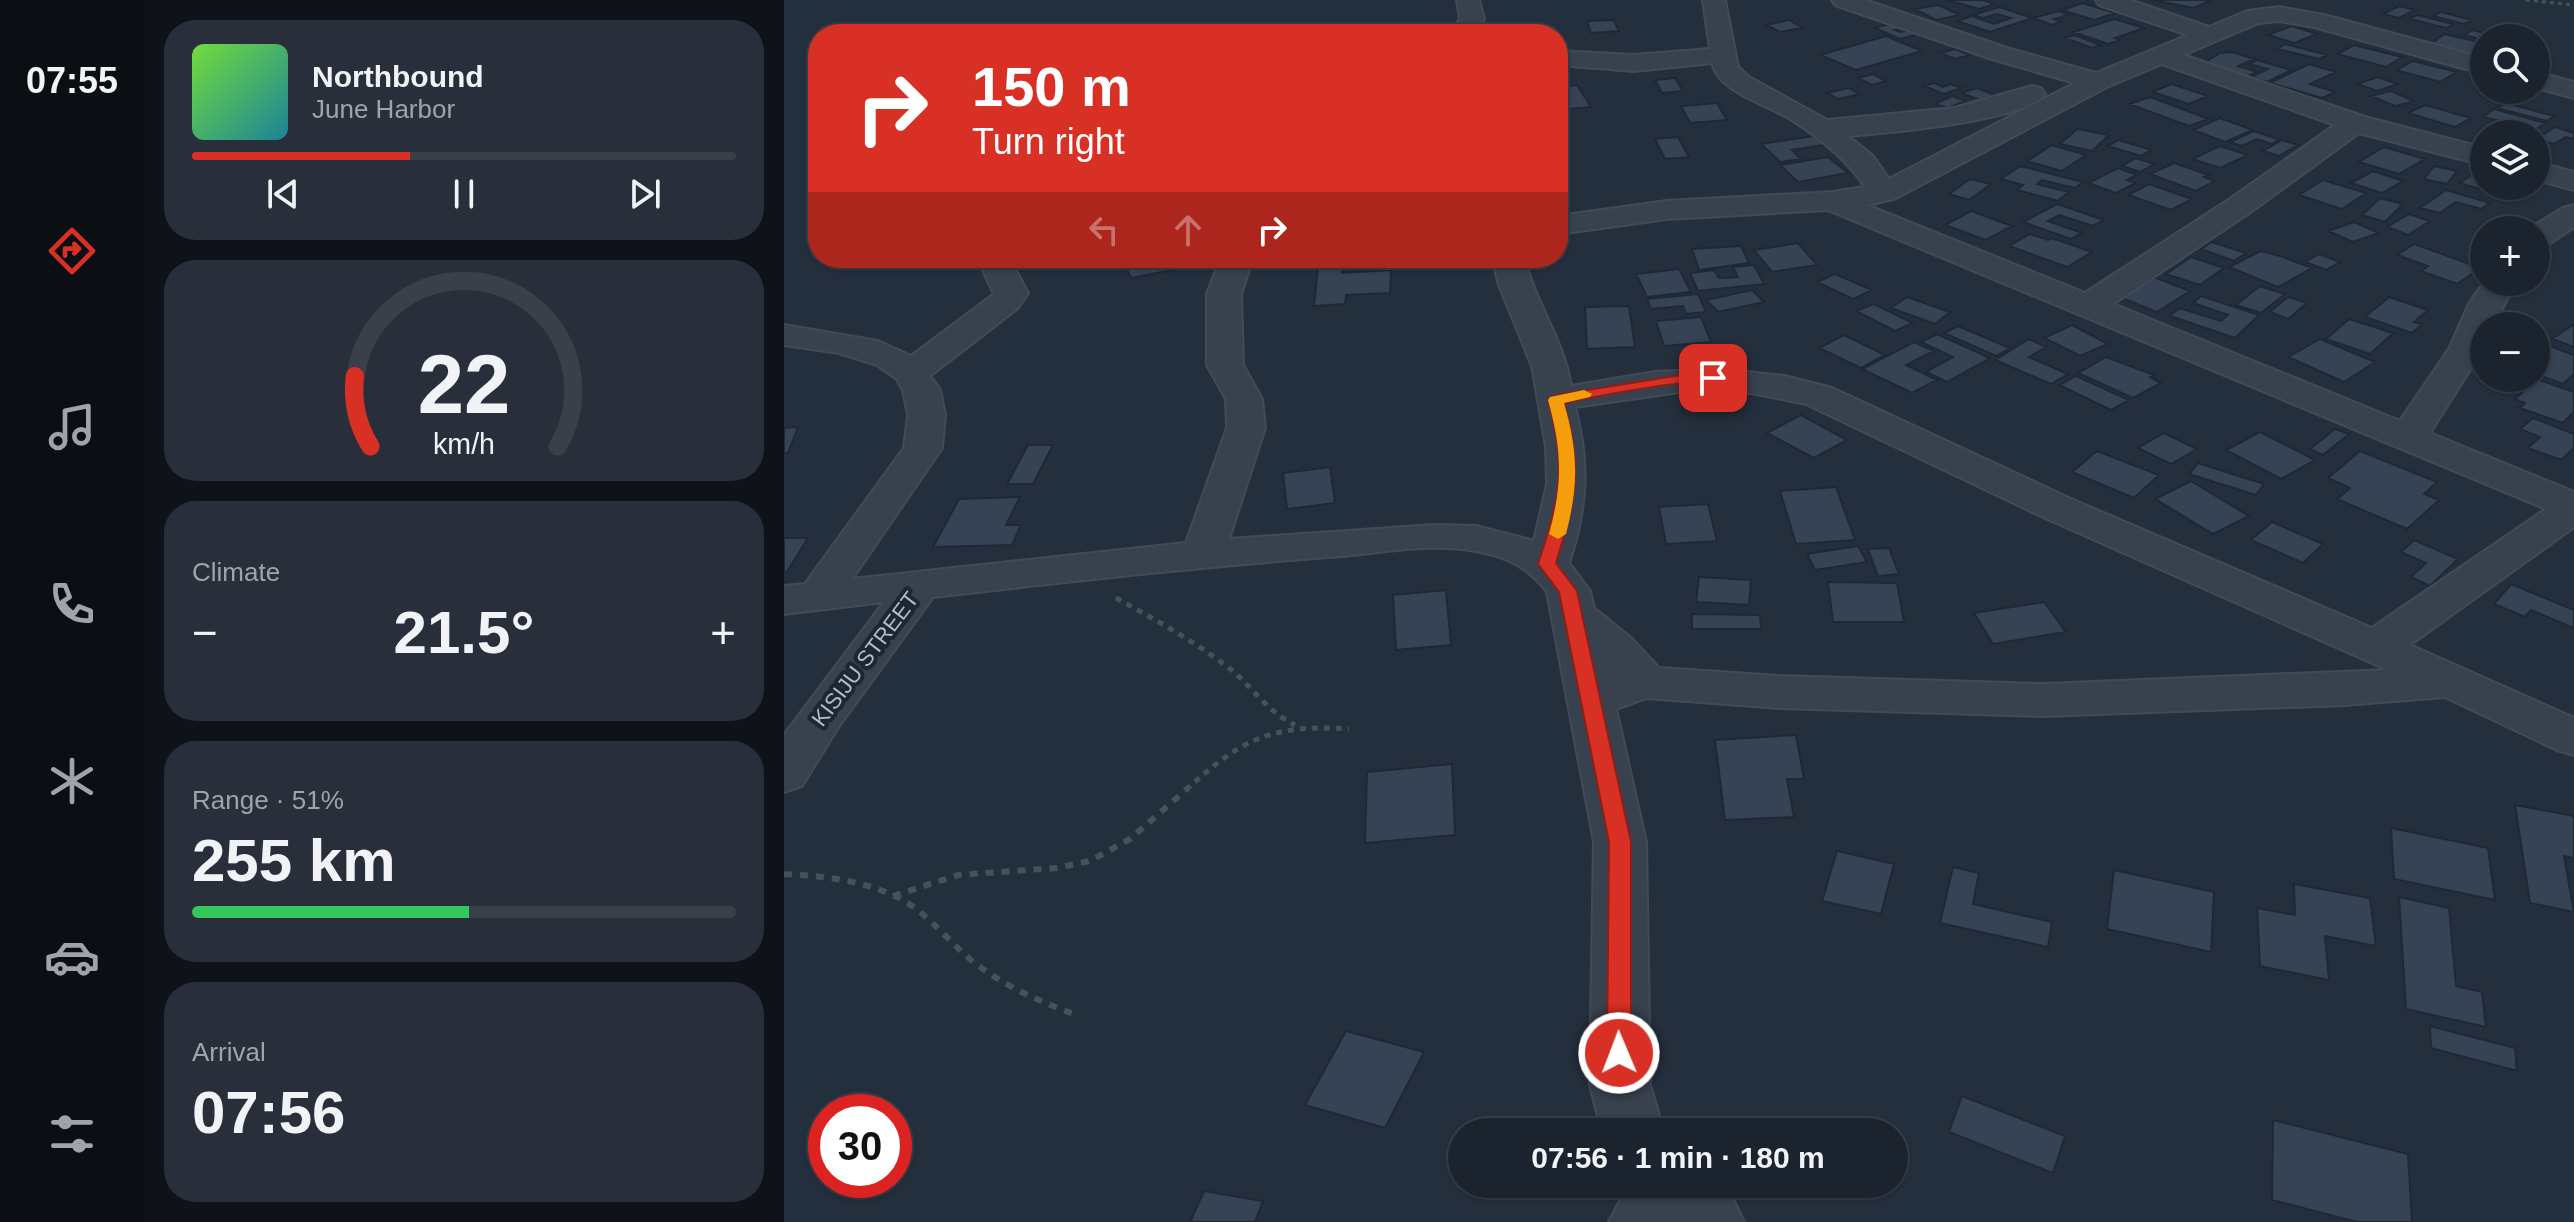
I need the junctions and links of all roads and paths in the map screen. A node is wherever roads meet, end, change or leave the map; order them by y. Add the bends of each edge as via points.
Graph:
1 (1468, 0) edge
2 (1714, 0) edge
3 (1843, 0) edge
4 (2107, 0) edge
5 (2526, 0) edge
6 (2574, 5) edge
7 (2287, 6) edge
8 (1468, 24) edge
9 (2210, 35) junction
10 (1724, 55) junction
11 (2162, 56) junction
12 (1568, 59) edge
13 (2470, 62) edge
14 (2086, 79) junction
15 (2550, 84) edge
16 (2574, 90) edge
17 (2355, 123) junction
18 (1821, 129) junction
19 (2470, 153) edge
20 (2550, 175) edge
21 (2574, 181) edge
22 (1884, 193) junction
23 (1832, 201) junction
24 (2574, 214) edge
25 (1568, 224) edge
26 (2550, 229) edge
27 (998, 268) edge
28 (1233, 268) edge
29 (1511, 268) edge
30 (2491, 296) edge
31 (2088, 306) junction
32 (784, 335) edge
33 (912, 373) junction
34 (1556, 400) junction
35 (2407, 439) junction
36 (2574, 507) edge
37 (1203, 554) junction
38 (1547, 564) junction
39 (1067, 568) junction
40 (920, 585) junction
41 (801, 598) edge
42 (1574, 615) junction
43 (2376, 647) junction
44 (2448, 682) junction
45 (1646, 683) junction
46 (1589, 702) junction
47 (1297, 726) junction
48 (1349, 729) dead end
49 (2574, 738) edge
50 (784, 774) edge
51 (784, 874) edge
52 (893, 896) junction
53 (1079, 1016) dead end
54 (1629, 1118) edge
55 (1655, 1198) edge
56 (1681, 1198) edge
57 (1642, 1222) edge
58 (1711, 1222) edge

1 - 8 street via 1473,12
2 - 10 street
3 - 14 street
4 - 9 street
5 - 6 path
7 - 9 street
7 - 13 street via 2316,20
9 - 11 street
10 - 12 street via 1634,63
10 - 18 street via 1726,69 1740,82
11 - 14 street
11 - 17 street
14 - 18 street via 1962,116 1911,125
14 - 22 street
15 - 16 street
17 - 19 street
17 - 31 street
18 - 22 street via 1862,161
20 - 21 street
22 - 23 street
23 - 25 street via 1667,210
23 - 31 street
24 - 26 street
27 - 33 street via 1011,293 1006,301
28 - 37 street via 1224,294 1225,365 1244,399 1246,428
29 - 34 street via 1549,362
30 - 35 street via 2466,349
31 - 35 street
32 - 33 street via 859,346
33 - 41 street via 927,399 923,448
34 - 38 street via 1569,465 1565,506
34 - 43 street via 1688,378 1783,385 1819,396 2057,508
35 - 36 street
36 - 43 street
37 - 38 street via 1476,538
37 - 39 street
38 - 42 street via 1568,591
39 - 40 street
39 - 47 path via 1229,668 1278,719
40 - 41 street
40 - 50 street, KISIJU STREET
42 - 45 street via 1616,649
42 - 46 street
43 - 44 street
44 - 45 street via 2044,700
44 - 49 street
45 - 46 street
46 - 54 street via 1620,842 1620,1085
47 - 48 path
47 - 52 path via 1244,744 1140,832 1104,855 1043,869 929,881
51 - 52 path via 835,877
52 - 53 path via 925,915 1000,981
55 - 57 street
56 - 58 street

